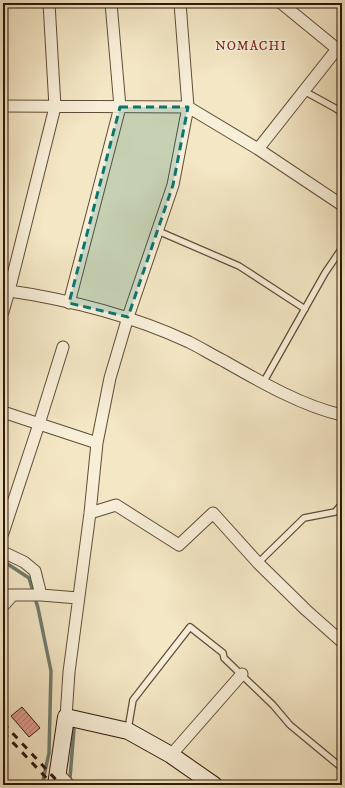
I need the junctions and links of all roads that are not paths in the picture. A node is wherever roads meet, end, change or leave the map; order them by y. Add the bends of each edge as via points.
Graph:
1 (49, 3) edge
2 (111, 3) edge
3 (180, 3) edge
4 (281, 3) edge
5 (340, 51) edge
6 (304, 91) junction
7 (3, 106) edge
8 (55, 107) junction
9 (120, 107) junction
10 (188, 107) junction
11 (342, 113) edge
12 (258, 148) junction
13 (342, 205) edge
14 (158, 231) junction
15 (342, 248) edge
16 (6, 291) edge
17 (69, 303) junction
18 (305, 310) junction
19 (3, 312) edge
20 (128, 317) junction
21 (63, 346) dead end
22 (263, 383) junction
23 (3, 412) edge
24 (342, 415) edge
25 (39, 424) junction
26 (97, 443) junction
27 (342, 504) edge
28 (90, 513) junction
29 (3, 533) edge
30 (3, 552) edge
31 (258, 563) junction
32 (8, 595) edge
33 (41, 595) junction
34 (78, 598) junction
35 (3, 606) edge
36 (342, 642) edge
37 (242, 674) junction
38 (66, 717) junction
39 (128, 731) junction
40 (170, 755) junction
41 (342, 768) edge
42 (61, 781) edge
43 (214, 785) edge

1 - 8 street
2 - 9 street
3 - 10 street
4 - 5 street
5 - 6 street
6 - 11 lane
6 - 12 street
7 - 8 street
8 - 9 street
8 - 16 street
9 - 10 street
9 - 17 street
10 - 12 street
10 - 14 street via 173,185
12 - 13 street
14 - 18 lane via 239,266
14 - 20 street
15 - 18 lane
16 - 17 street
16 - 19 street
17 - 20 street
18 - 22 lane
20 - 22 street via 190,342
20 - 26 street via 110,378
21 - 25 street
22 - 24 street via 326,411
23 - 25 street
25 - 26 street
25 - 29 street
26 - 28 street
27 - 31 lane via 335,512 304,518
28 - 31 street via 116,505 179,544 213,513
28 - 34 street
30 - 33 street via 35,570
31 - 36 street
32 - 33 street
32 - 35 street
33 - 34 street
34 - 38 street via 68,672
37 - 39 lane via 224,658 223,653 190,627 133,700
37 - 40 street
37 - 41 lane via 290,725
38 - 39 main road
38 - 42 main road
39 - 40 main road
40 - 43 main road

